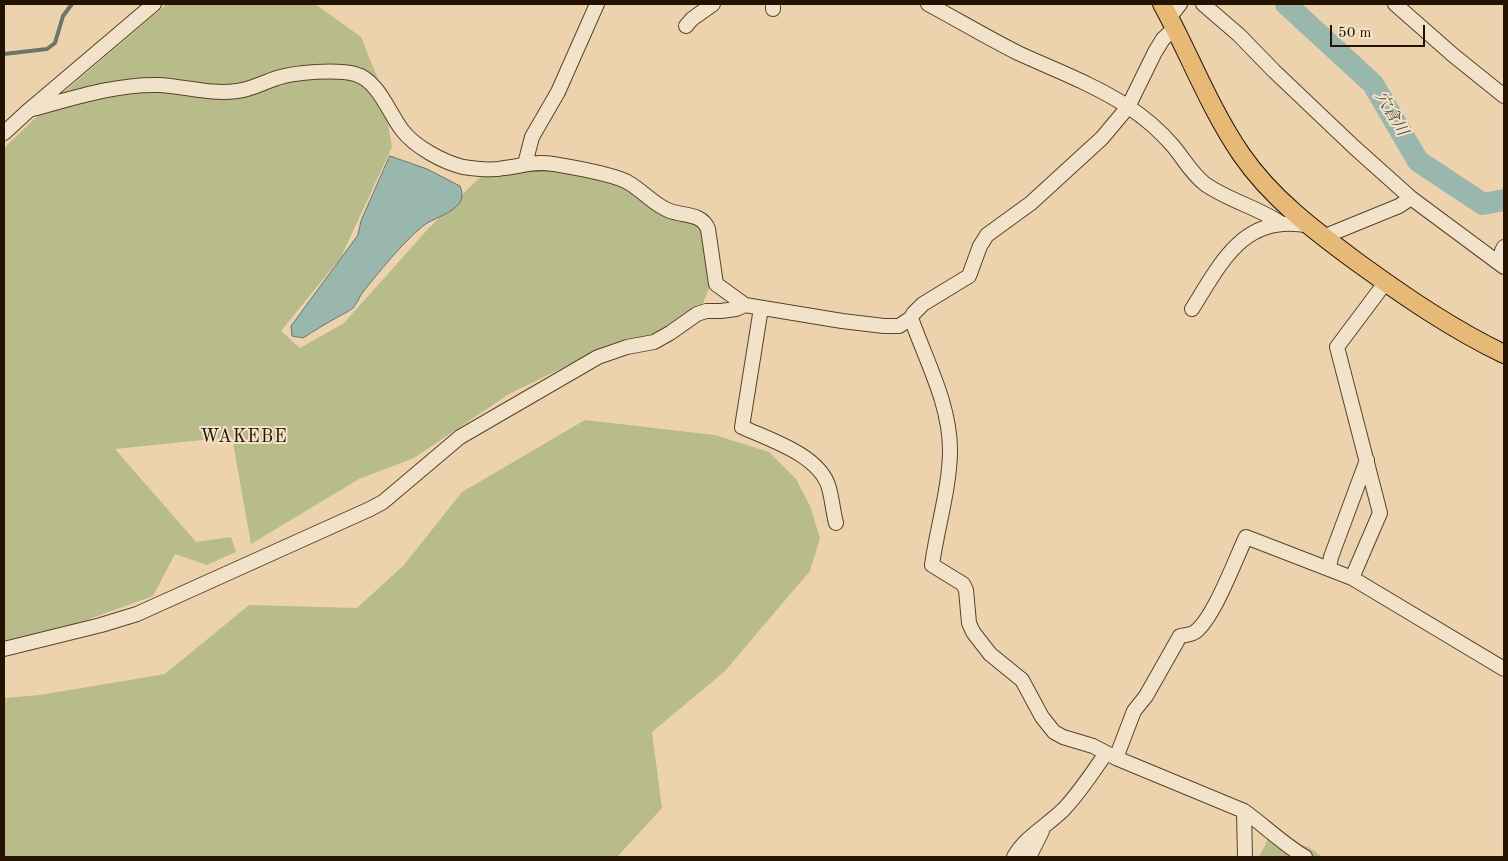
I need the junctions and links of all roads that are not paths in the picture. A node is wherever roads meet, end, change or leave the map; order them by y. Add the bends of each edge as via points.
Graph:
1 (154, 4) edge
2 (597, 4) edge
3 (713, 4) edge
4 (928, 4) edge
5 (1180, 4) edge
6 (1203, 4) edge
7 (1394, 4) edge
8 (1168, 16) edge
9 (686, 26) dead end
10 (1504, 96) edge
11 (1128, 107) junction
12 (29, 110) junction
13 (4, 133) edge
14 (525, 164) junction
15 (1411, 198) junction
16 (1282, 224) junction
17 (1317, 232) junction
18 (1504, 267) edge
19 (1385, 283) junction
20 (745, 305) junction
21 (761, 308) junction
22 (1192, 309) dead end
23 (910, 318) junction
24 (1504, 354) edge
25 (1367, 460) junction
26 (836, 523) dead end
27 (1329, 568) junction
28 (1352, 578) junction
29 (4, 649) edge
30 (1504, 669) edge
31 (1111, 756) junction
32 (1244, 811) junction
33 (1046, 824) junction
34 (1014, 857) edge
35 (1028, 857) edge
36 (1245, 857) edge
37 (1305, 857) edge

1 - 12 street
2 - 14 street via 558,92 532,137
3 - 9 street
4 - 11 street via 1004,46 1079,80
5 - 8 street
6 - 15 street
7 - 10 street
8 - 11 street via 1163,39
8 - 17 main road via 1242,155 1266,184
11 - 16 street via 1174,147 1190,170 1205,184
11 - 23 street via 1085,155 1031,203 987,235 970,276 923,304
12 - 13 street
12 - 14 street via 98,92 138,86 238,91 289,74 356,74 375,86 403,131 431,154 461,166 484,170
14 - 20 street via 553,164 619,178 668,210 703,220 708,229 716,284
15 - 17 street via 1399,206
15 - 18 street
16 - 17 street via 1298,224
16 - 22 street via 1263,227 1243,239
17 - 19 main road
19 - 24 main road via 1459,331
19 - 25 street via 1337,347
20 - 21 street
20 - 29 street via 697,314 654,342 626,346 598,357 460,437 383,502 370,509 137,614
21 - 23 street via 884,326 899,326
21 - 26 street via 742,427 812,463 829,488
23 - 31 street via 943,400 950,441 947,481 932,564 963,584 973,632 990,654 1022,680 1054,732
25 - 27 street
25 - 28 street via 1380,513
27 - 28 street
27 - 31 street via 1246,537 1218,599 1195,631 1180,636
28 - 30 street
31 - 32 street
31 - 33 street
32 - 36 street
32 - 37 street
33 - 34 street
33 - 35 street

